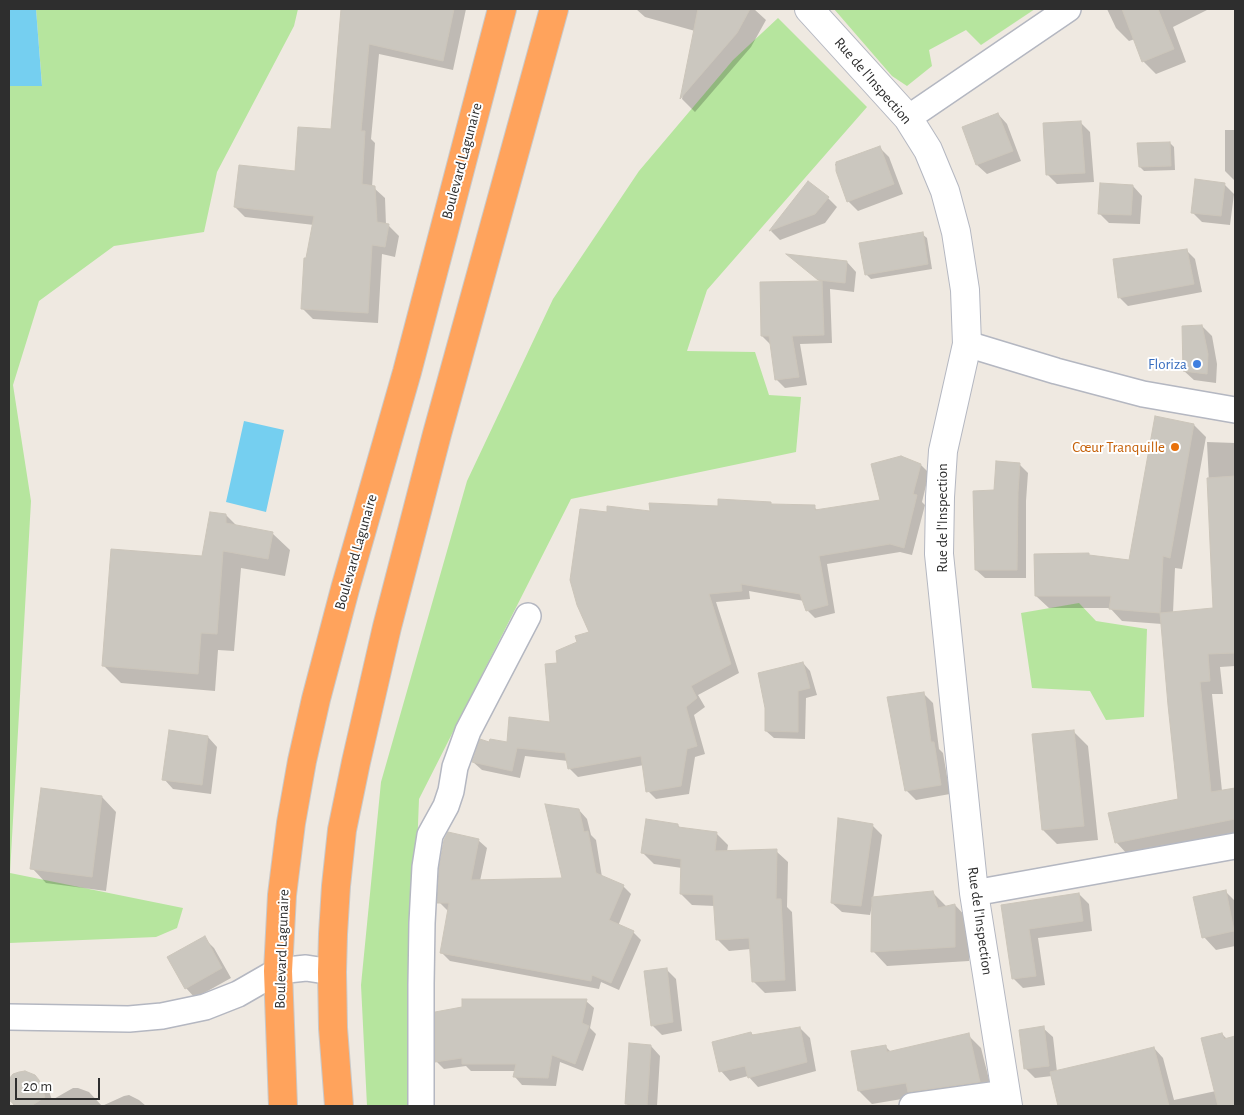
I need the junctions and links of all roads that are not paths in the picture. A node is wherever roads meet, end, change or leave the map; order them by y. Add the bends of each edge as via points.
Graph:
1 (502, 9) edge
2 (554, 9) edge
3 (1068, 9) edge
4 (809, 10) edge
5 (908, 118) junction
6 (967, 344) junction
7 (1235, 410) edge
8 (528, 616) dead end
9 (1235, 846) edge
10 (974, 892) junction
11 (278, 971) junction
12 (332, 972) junction
13 (9, 1017) edge
14 (1007, 1099) edge
15 (284, 1106) edge
16 (339, 1106) edge
17 (421, 1106) edge
18 (912, 1106) edge

1 - 11 highway, Boulevard Lagunaire via 407,372 316,700 291,823 282,895
2 - 12 highway via 387,627 342,830
3 - 5 street
4 - 5 street, Rue de l'Inspection
5 - 6 street, Rue de l'Inspection via 928,150 945,191 956,232 965,290
6 - 7 street via 1143,394
6 - 10 street, Rue de l'Inspection via 943,451 939,554
8 - 17 street via 468,731 446,806 430,835 422,922
9 - 10 street
10 - 14 street, Rue de l'Inspection
11 - 12 street via 306,968
11 - 13 street via 238,994 205,1007 162,1016 129,1019
11 - 15 highway, Boulevard Lagunaire
12 - 16 highway
14 - 18 street

